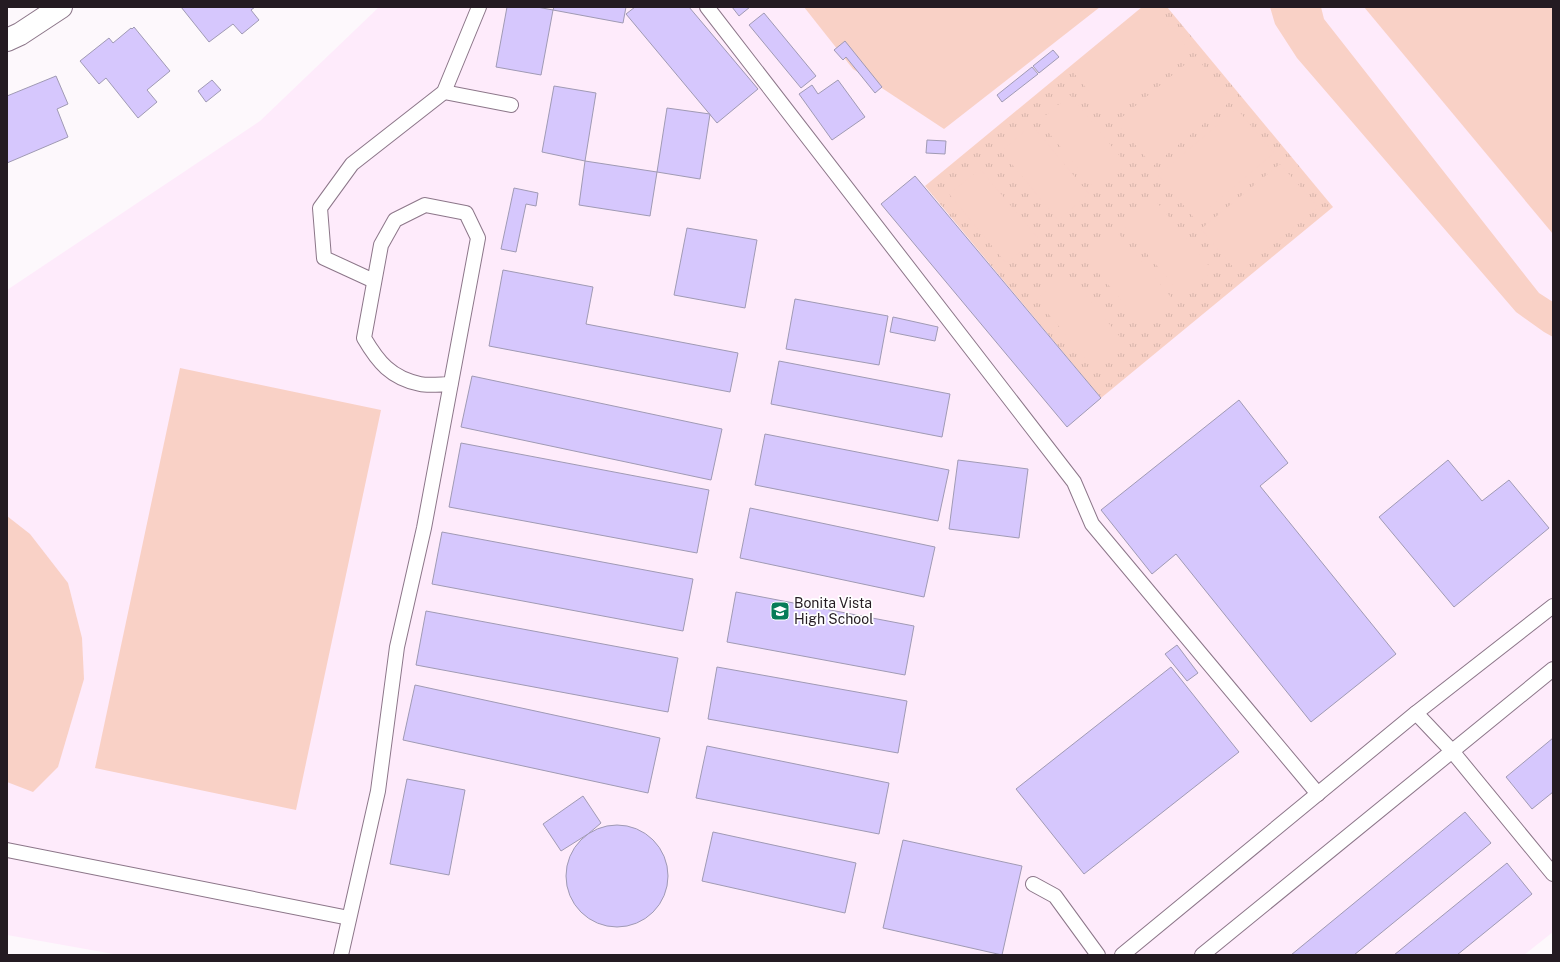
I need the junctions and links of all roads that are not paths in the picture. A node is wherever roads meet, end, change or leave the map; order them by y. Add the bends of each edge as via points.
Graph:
1 (61, 7) edge
2 (479, 7) edge
3 (707, 7) edge
4 (7, 40) edge
5 (444, 92) junction
6 (511, 105) dead end
7 (374, 281) junction
8 (451, 384) junction
9 (1553, 606) edge
10 (1553, 669) edge
11 (1416, 713) junction
12 (1452, 751) junction
13 (1318, 794) junction
14 (7, 850) edge
15 (1553, 874) edge
16 (1033, 884) dead end
17 (348, 918) junction
18 (341, 955) edge
19 (1098, 955) edge
20 (1122, 955) edge
21 (1202, 955) edge

1 - 4 street
2 - 5 lane
3 - 13 lane via 1074,482 1092,524
5 - 6 lane
5 - 7 lane via 352,164 320,208 324,258
7 - 8 lane via 364,338 375,357 394,375 421,385
7 - 8 lane via 381,244 395,220 425,205 466,213 478,238
8 - 17 lane via 424,528 397,648 378,791
9 - 11 lane
10 - 12 lane
11 - 12 lane
11 - 13 lane
12 - 15 lane
12 - 21 lane
13 - 20 lane
14 - 17 lane
16 - 19 lane via 1055,896
17 - 18 lane

